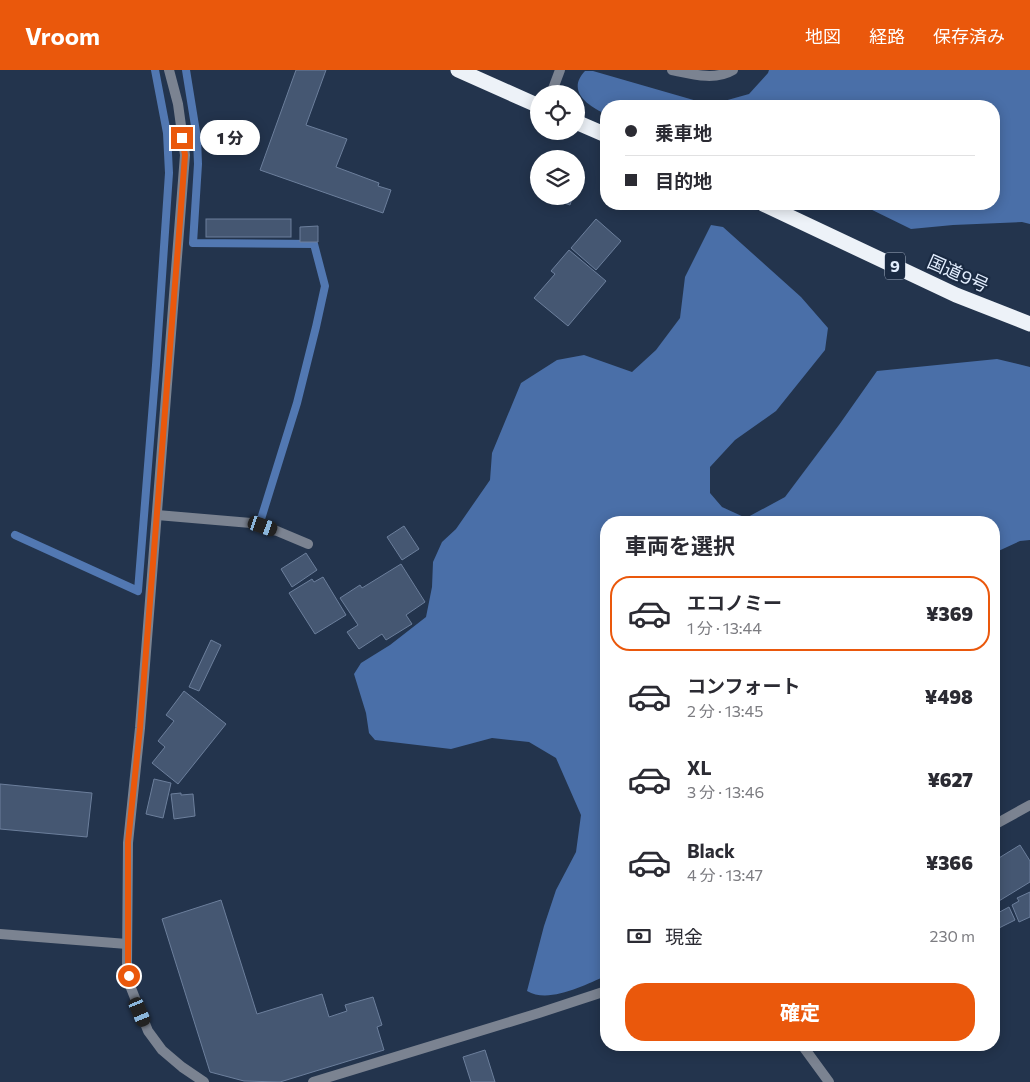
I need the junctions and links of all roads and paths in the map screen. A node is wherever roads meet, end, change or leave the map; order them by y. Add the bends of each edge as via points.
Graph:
1 (169, 70) edge
2 (458, 70) edge
3 (560, 70) edge
4 (672, 70) edge
5 (733, 70) edge
6 (554, 85) edge
7 (530, 102) edge
8 (585, 126) edge
9 (600, 132) edge
10 (776, 210) edge
11 (1030, 324) edge
12 (157, 515) junction
13 (308, 544) dead end
14 (1030, 805) edge
15 (1000, 822) edge
16 (0, 934) edge
17 (127, 944) junction
18 (600, 992) edge
19 (806, 1051) edge
20 (204, 1082) edge
21 (313, 1082) edge
22 (829, 1082) edge

1 - 12 street via 178,104 185,155
2 - 7 highway
3 - 6 street
4 - 5 street via 710,76
8 - 9 highway
10 - 11 highway, 国道9号 / 9 via 956,295
12 - 13 street via 252,523
12 - 17 street via 128,842
14 - 15 street
16 - 17 street
17 - 20 street via 131,988 148,1031 162,1050
18 - 21 street
19 - 22 street

